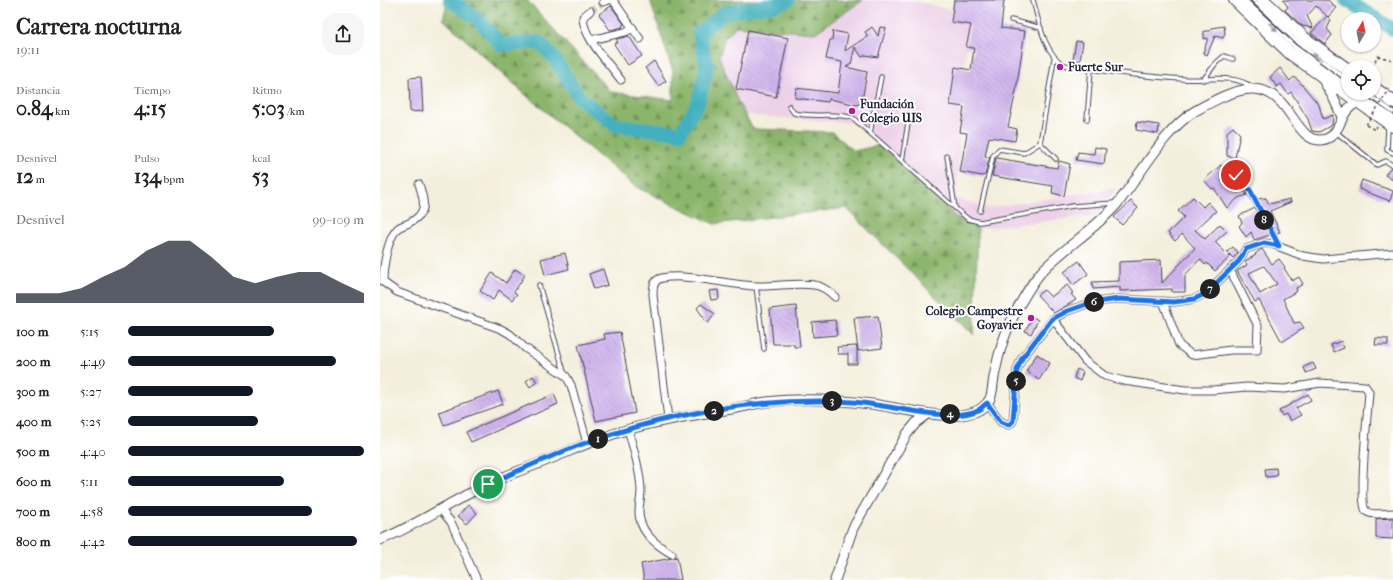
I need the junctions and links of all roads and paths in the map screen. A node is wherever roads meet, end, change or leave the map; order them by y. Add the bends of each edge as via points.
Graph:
1 (613, 0) edge
2 (1033, 0) edge
3 (1234, 0) edge
4 (1245, 0) edge
5 (1253, 0) edge
6 (1264, 0) edge
7 (590, 11) tunnel mouth
8 (1011, 20) dead end
9 (633, 28) junction
10 (1041, 28) junction
11 (640, 39) dead end
12 (592, 40) junction
13 (1054, 59) junction
14 (1233, 59) dead end
15 (1375, 60) edge
16 (1393, 60) edge
17 (1341, 65) edge
18 (1091, 69) junction
19 (1320, 75) junction
20 (1341, 75) edge
21 (881, 77) dead end
22 (621, 80) dead end
23 (1203, 80) junction
24 (1341, 81) edge
25 (1341, 88) edge
26 (1254, 89) junction
27 (1389, 90) dead end
28 (1381, 93) edge
29 (1355, 100) edge
30 (1360, 100) edge
31 (1376, 100) edge
32 (1393, 102) edge
33 (789, 106) dead end
34 (1393, 112) edge
35 (1342, 117) junction
36 (1087, 120) dead end
37 (1391, 122) edge
38 (908, 123) dead end
39 (1366, 125) dead end
40 (1336, 132) junction
41 (870, 133) junction
42 (1040, 143) junction
43 (1393, 153) edge
44 (947, 156) dead end
45 (1056, 159) dead end
46 (902, 161) junction
47 (1392, 165) dead end
48 (1236, 175) dead end
49 (419, 184) dead end
50 (1118, 202) junction
51 (955, 208) junction
52 (980, 211) dead end
53 (1279, 246) junction
54 (1393, 253) edge
55 (1230, 270) junction
56 (540, 285) dead end
57 (756, 286) junction
58 (835, 296) dead end
59 (1163, 301) junction
60 (1052, 319) junction
61 (764, 349) dead end
62 (566, 376) junction
63 (987, 403) junction
64 (928, 414) junction
65 (668, 419) junction
66 (628, 430) junction
67 (587, 443) junction
68 (441, 510) junction
69 (1393, 513) edge
70 (380, 540) edge
71 (672, 554) dead end
72 (477, 580) edge
73 (836, 580) edge

1 - 9 street
2 - 10 lane
3 - 19 highway via 1290,53
4 -> 24 lane via 1295,47
20 -> 5 lane via 1298,43
6 - 17 highway via 1304,38
7 - 12 street via 583,17 583,25
8 - 10 lane
9 - 11 street
9 - 12 street
10 - 13 lane
12 - 22 street
13 - 18 lane via 1064,65
13 - 42 lane
14 - 23 lane via 1224,56
15 - 16 path via 1377,56
18 - 23 lane
18 - 36 lane
19 - 25 highway
19 - 35 street
21 - 41 lane
23 - 26 lane via 1228,78 1239,80
26 - 40 street via 1267,91 1276,97 1310,137 1320,140 1331,137
26 - 50 street via 1228,95 1182,121 1166,138
27 - 39 path, bridge
28 - 32 highway
29 - 35 street
30 - 37 highway
31 - 34 lane
33 - 41 lane via 794,113 803,115 853,118
35 - 40 street
37 - 43 lane via 1388,150
38 - 46 lane
40 - 47 lane via 1377,165 1386,161
41 - 46 lane
42 - 45 lane
42 - 52 lane via 1024,153 999,149 993,156
44 - 51 lane
46 - 51 lane
48 - 53 lane via 1250,190
49 - 62 street via 424,197 424,208 419,217 398,228 382,269 383,282 397,292 501,329
50 - 51 lane via 1073,206 980,222 968,219
50 - 63 street via 1100,222 1043,270 1029,289 1008,327
53 - 54 street via 1303,256 1323,259
53 - 55 street via 1264,243 1246,249
55 - 59 street via 1205,294 1194,299
55 - 59 street via 1258,326 1256,350 1192,355 1179,345
56 - 62 lane
57 - 58 street via 815,285
57 - 61 lane
57 - 65 street via 677,278 660,278 656,282 653,295
59 - 60 street via 1119,299 1090,303
60 - 63 street via 1022,358 1017,370 1013,421 1009,425 1001,422
60 - 69 street via 1085,361 1113,379 1185,390 1247,387 1285,389 1320,383 1365,386 1369,392 1363,478 1364,510 1368,513
62 - 67 street via 571,385
63 - 64 street via 978,410 965,414
64 - 65 street via 875,404 794,400 764,402
64 - 73 street via 907,434 853,528
65 - 66 street
66 - 67 street
66 - 71 street via 636,457 641,492 639,521 646,534
67 - 68 street via 488,484
68 - 70 street via 399,533
68 - 72 street via 451,522

